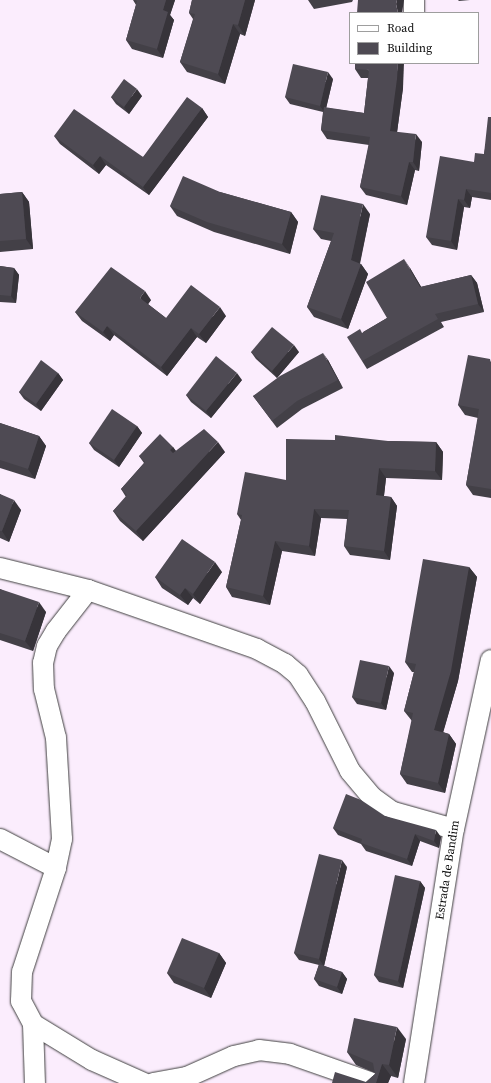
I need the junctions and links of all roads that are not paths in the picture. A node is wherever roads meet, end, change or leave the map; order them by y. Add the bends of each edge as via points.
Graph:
1 (414, 0) edge
2 (414, 12) edge
3 (0, 568) edge
4 (88, 590) junction
5 (491, 660) edge
6 (454, 829) junction
7 (0, 839) edge
8 (56, 868) junction
9 (33, 1024) junction
10 (184, 1080) edge
11 (35, 1083) edge
12 (144, 1083) edge
13 (153, 1083) edge
14 (373, 1083) edge
15 (414, 1083) edge

1 - 2 street
3 - 4 street
4 - 6 street via 257,649 285,664 298,675 315,701 350,771 372,797 393,812
4 - 8 street via 56,631 47,646 43,662 44,689 56,738 63,813 62,839
5 - 6 street, Estrada de Bandim
6 - 15 street, Estrada de Bandim
7 - 8 street
8 - 9 street via 22,972 21,1001
9 - 11 street
9 - 12 street via 92,1060
10 - 13 street
10 - 14 street via 234,1056 259,1050 290,1054

